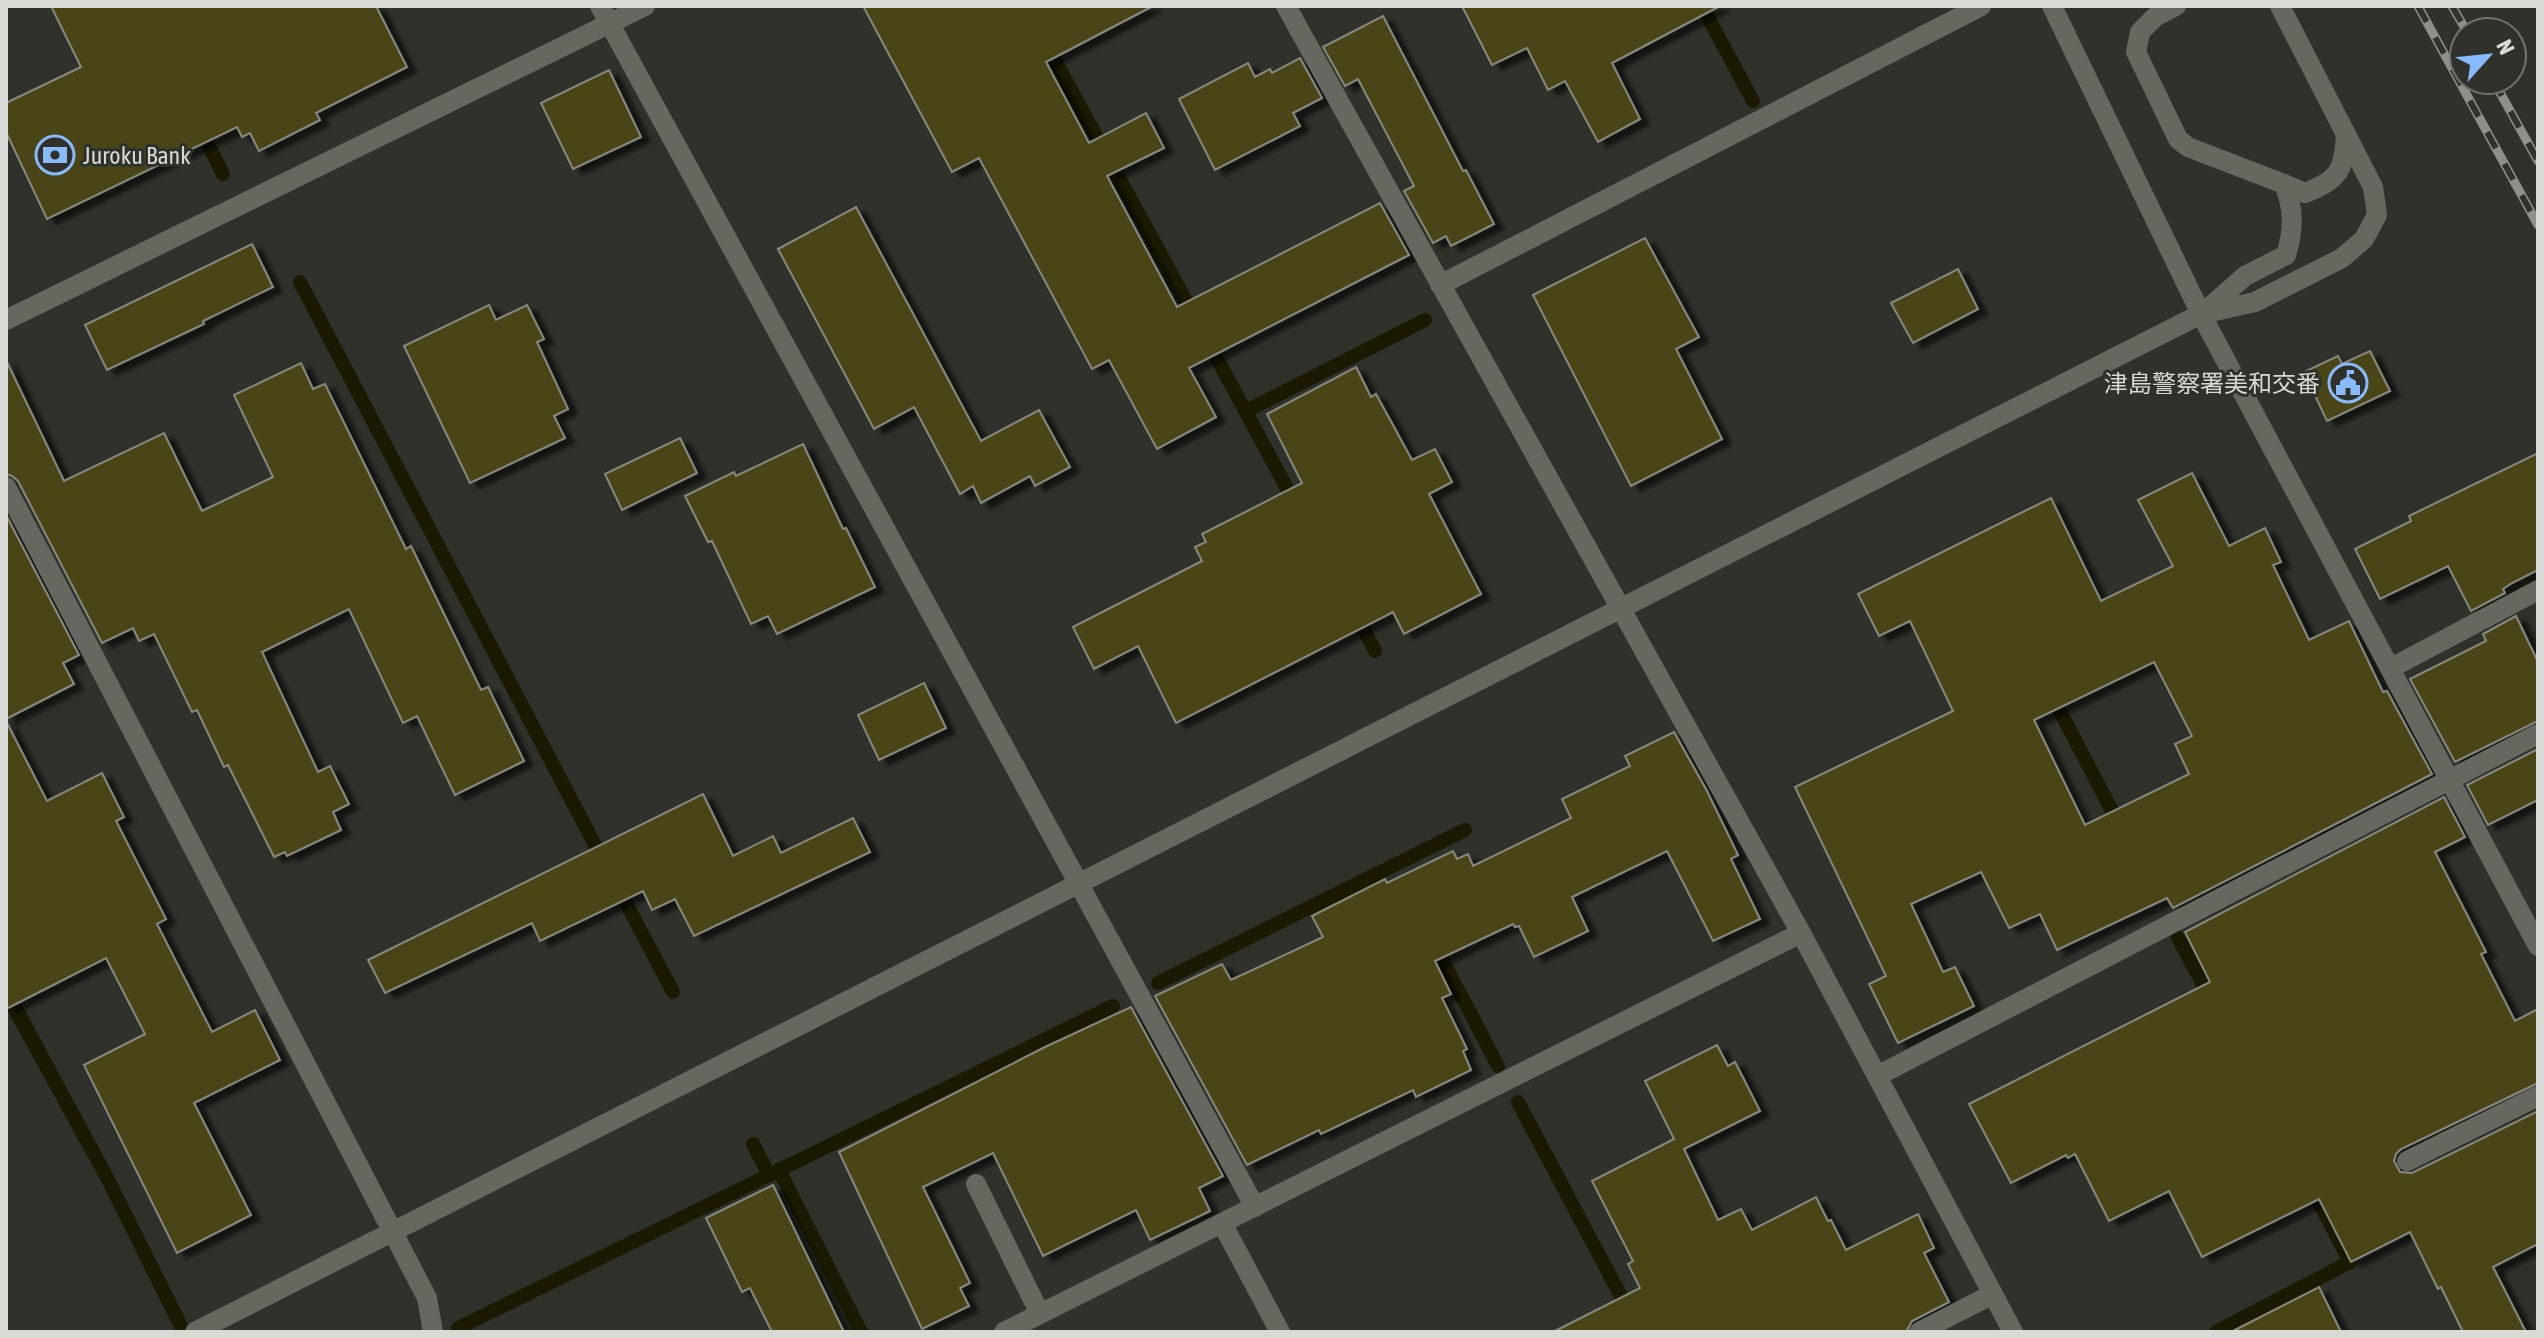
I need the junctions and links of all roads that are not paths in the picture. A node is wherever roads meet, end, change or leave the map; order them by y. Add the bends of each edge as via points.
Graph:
1 (645, 6) edge
2 (1286, 6) edge
3 (1981, 6) edge
4 (2052, 6) edge
5 (2176, 6) edge
6 (2280, 6) edge
7 (605, 15) edge
8 (2346, 134) junction
9 (2284, 184) junction
10 (1440, 285) junction
11 (2201, 314) junction
12 (6, 320) edge
13 (6, 487) edge
14 (2538, 590) edge
15 (1621, 609) junction
16 (2391, 668) junction
17 (2538, 734) edge
18 (2449, 779) junction
19 (1078, 884) junction
20 (1801, 933) junction
21 (2538, 946) edge
22 (1877, 1076) junction
23 (2538, 1096) edge
24 (2407, 1161) dead end
25 (976, 1184) dead end
26 (1255, 1207) junction
27 (1222, 1223) junction
28 (393, 1232) junction
29 (1993, 1294) junction
30 (1040, 1314) junction
31 (195, 1332) edge
32 (433, 1332) edge
33 (1004, 1332) edge
34 (1280, 1332) edge
35 (1919, 1332) edge
36 (2013, 1332) edge

1 - 7 street
2 - 10 street
3 - 10 street
4 - 11 street
5 - 9 street via 2140,32 2136,52 2178,139
6 - 8 street
7 - 12 street
7 - 19 street
8 - 9 street via 2344,164 2325,185 2305,193
8 - 11 street via 2373,187 2377,215 2364,239 2342,258 2255,302
9 - 11 street via 2293,206 2286,255 2245,276
10 - 15 street
11 - 15 street
11 - 16 street
13 - 28 street
14 - 16 street
15 - 19 street
15 - 20 street
16 - 18 street
17 - 18 street
18 - 21 street
18 - 22 street
19 - 26 street
19 - 28 street
20 - 22 street
20 - 26 street
22 - 29 street
23 - 24 street
25 - 30 street
26 - 27 street
27 - 30 street
27 - 34 street
28 - 31 street
28 - 32 street via 427,1298
29 - 35 street
29 - 36 street
30 - 33 street

